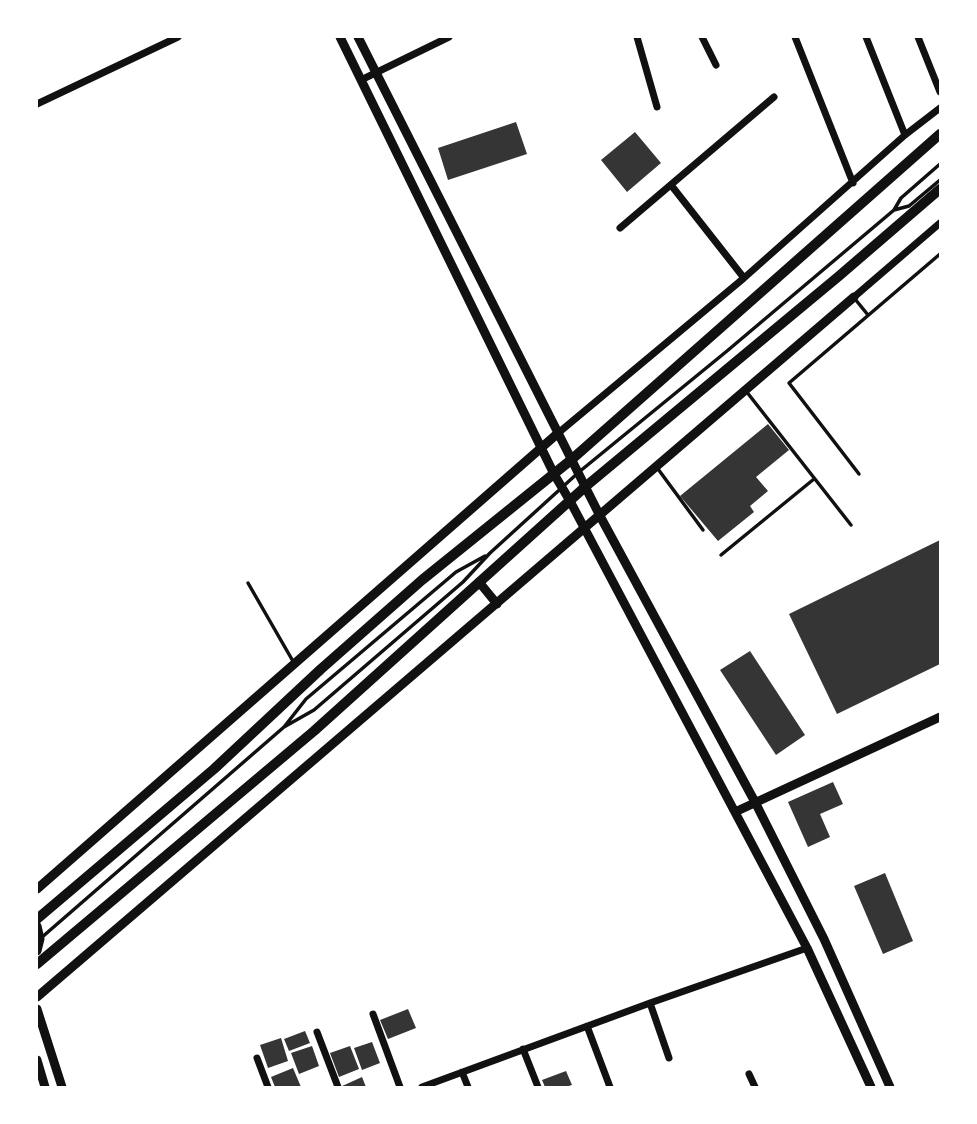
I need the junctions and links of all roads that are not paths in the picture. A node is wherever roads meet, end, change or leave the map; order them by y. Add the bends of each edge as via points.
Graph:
1 (178, 37) edge
2 (340, 37) edge
3 (358, 37) edge
4 (449, 37) edge
5 (637, 37) edge
6 (702, 37) edge
7 (795, 37) edge
8 (866, 37) edge
9 (918, 37) edge
10 (716, 65) dead end
11 (374, 72) junction
12 (361, 80) junction
13 (940, 92) edge
14 (774, 97) dead end
15 (37, 104) edge
16 (657, 107) dead end
17 (940, 108) edge
18 (940, 134) edge
19 (905, 135) junction
20 (940, 164) edge
21 (940, 180) edge
22 (853, 183) junction
23 (671, 186) junction
24 (940, 189) edge
25 (894, 209) junction
26 (940, 223) edge
27 (620, 228) dead end
28 (940, 254) edge
29 (744, 278) junction
30 (853, 298) junction
31 (868, 315) junction
32 (746, 391) junction
33 (557, 435) junction
34 (541, 449) junction
35 (571, 460) junction
36 (656, 467) junction
37 (578, 473) junction
38 (554, 474) junction
39 (859, 474) dead end
40 (814, 480) junction
41 (585, 487) junction
42 (562, 488) junction
43 (570, 501) junction
44 (600, 516) junction
45 (851, 525) dead end
46 (584, 529) junction
47 (703, 530) dead end
48 (490, 553) junction
49 (722, 555) dead end
50 (479, 582) junction
51 (248, 583) dead end
52 (497, 604) junction
53 (295, 665) junction
54 (940, 717) edge
55 (284, 727) junction
56 (755, 803) junction
57 (735, 812) junction
58 (37, 889) edge
59 (37, 919) edge
60 (37, 926) edge
61 (38, 941) edge
62 (807, 948) junction
63 (37, 951) edge
64 (37, 964) edge
65 (37, 997) edge
66 (650, 1003) junction
67 (37, 1009) edge
68 (373, 1014) dead end
69 (587, 1026) junction
70 (317, 1032) dead end
71 (523, 1049) junction
72 (257, 1058) dead end
73 (668, 1058) dead end
74 (37, 1060) edge
75 (462, 1072) junction
76 (749, 1074) dead end
77 (45, 1087) edge
78 (62, 1087) edge
79 (268, 1087) edge
80 (338, 1087) edge
81 (400, 1087) edge
82 (422, 1087) edge
83 (468, 1087) edge
84 (538, 1087) edge
85 (610, 1087) edge
86 (755, 1087) edge
87 (871, 1087) edge
88 (890, 1087) edge

1 - 15 street
2 - 12 street
3 - 11 street
4 - 11 street
5 - 16 street
6 - 10 street
7 - 22 street
8 - 19 street
9 - 13 street
11 - 12 street
11 - 33 street
12 - 34 street
14 - 23 street
17 - 19 street
18 - 35 main road
19 - 22 street
20 - 25 lane
21 - 25 lane via 909,206
22 - 29 street
23 - 27 street
23 - 29 street
24 - 41 main road
25 - 37 lane
26 - 30 street
28 - 31 lane
29 - 33 street
30 - 31 lane
30 - 32 street
31 - 39 lane via 789,383
32 - 36 street
32 - 40 lane
33 - 34 street
33 - 35 street
34 - 38 street
34 - 53 street
35 - 37 street
35 - 38 main road
36 - 44 street
36 - 47 lane
37 - 41 street
37 - 42 lane
38 - 42 street
38 - 59 main road via 422,580 215,769
40 - 45 lane
40 - 49 lane
41 - 43 main road
41 - 44 street
42 - 43 street
42 - 48 lane
43 - 46 street
43 - 50 main road
44 - 46 street
44 - 56 street
46 - 52 street
46 - 57 street
48 - 55 lane via 463,582 314,710
48 - 55 lane via 456,572 306,699
50 - 52 street
50 - 64 main road via 314,731
51 - 53 lane
52 - 65 street
53 - 58 street
54 - 56 street
55 - 61 lane
56 - 57 street
56 - 88 street via 824,939
57 - 62 street
60 - 61 street
61 - 63 street
62 - 66 street
62 - 87 street
66 - 69 street
66 - 73 street
67 - 78 street
68 - 81 street
69 - 71 street
69 - 85 street
70 - 80 street
71 - 75 street
71 - 84 street
72 - 79 street
74 - 77 street
75 - 82 street
75 - 83 street
76 - 86 street

